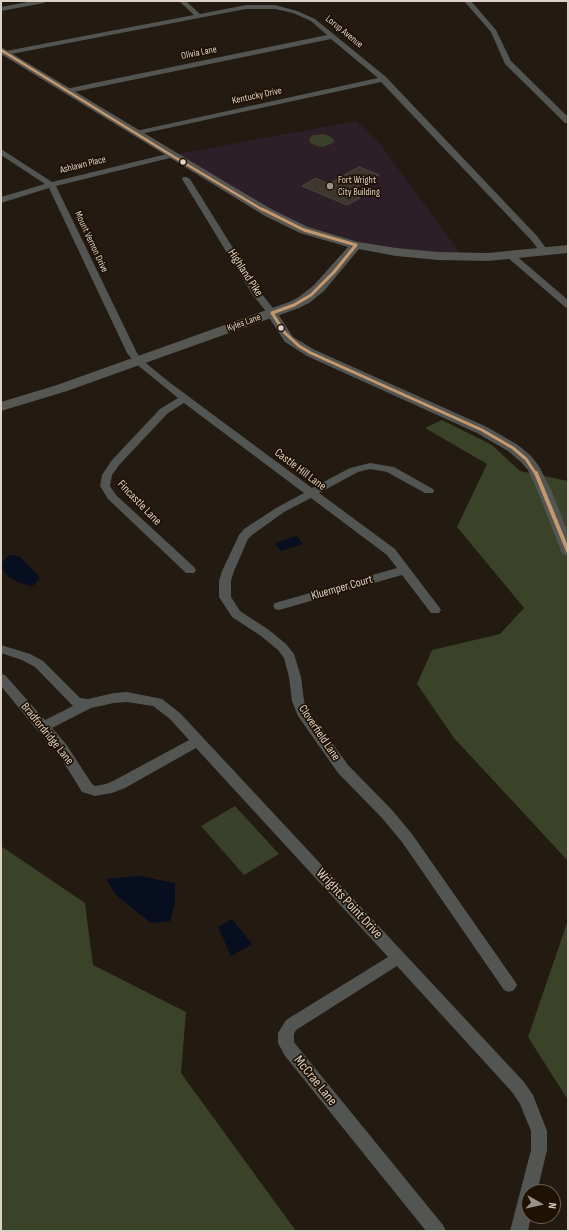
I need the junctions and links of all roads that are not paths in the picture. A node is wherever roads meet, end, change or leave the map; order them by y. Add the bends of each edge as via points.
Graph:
1 (44, 1) edge
2 (182, 1) edge
3 (467, 1) edge
4 (1, 9) edge
5 (199, 16) junction
6 (333, 36) junction
7 (4, 51) edge
8 (383, 79) junction
9 (69, 91) junction
10 (568, 110) edge
11 (559, 112) junction
12 (568, 121) edge
13 (136, 133) junction
14 (1, 151) edge
15 (171, 155) junction
16 (186, 179) dead end
17 (51, 185) junction
18 (1, 200) edge
19 (356, 245) junction
20 (568, 249) edge
21 (545, 252) junction
22 (510, 255) junction
23 (568, 305) edge
24 (272, 313) junction
25 (138, 361) junction
26 (184, 398) junction
27 (1, 408) edge
28 (429, 491) dead end
29 (311, 494) junction
30 (568, 551) edge
31 (190, 570) dead end
32 (404, 570) junction
33 (279, 606) dead end
34 (435, 610) dead end
35 (1, 649) edge
36 (1, 678) edge
37 (88, 704) junction
38 (42, 727) junction
39 (198, 741) junction
40 (398, 958) junction
41 (509, 985) dead end
42 (437, 1231) edge
43 (519, 1231) edge

1 - 4 street
2 - 5 street
3 - 11 street via 494,31 508,62
5 - 6 street, Lorup Avenue via 246,7 275,7 313,20
5 - 7 street, Lorup Avenue
6 - 8 street, Lorup Avenue
6 - 9 street, Olivia Lane
7 - 9 main road
8 - 13 street, Kentucky Drive
8 - 21 street, Lorup Avenue
9 - 13 main road
10 - 11 street
11 - 12 street
13 - 15 main road
14 - 17 street
15 - 17 street, Ashlawn Place
15 - 19 main road via 287,222
16 - 24 street, Highland Pike via 257,294
17 - 18 street, Ashlawn Place
17 - 25 street, Mount Vernon Drive
19 - 22 main road via 432,256
19 - 24 main road, Kyles Lane via 311,295
20 - 21 main road
21 - 22 main road
22 - 23 street
24 - 25 main road, Kyles Lane
24 - 30 street, Highland Pike via 289,338 311,354 482,430 513,448 534,469
25 - 26 street, Castle Hill Lane
25 - 27 main road, Kyles Lane
26 - 29 street, Castle Hill Lane
26 - 31 street, Fincastle Lane via 164,411 116,462 107,475 105,486 112,497
28 - 29 street, Cloverfield Lane via 390,469 370,466 354,470
29 - 32 street, Castle Hill Lane via 391,552
29 - 41 street, Cloverfield Lane via 280,510 248,532 228,571 225,597 236,614 265,634 290,657 298,701 303,713 344,769 407,838
32 - 33 street, Kluemper Court
32 - 34 street, Castle Hill Lane
35 - 37 street via 39,664 76,702
36 - 38 street, Bradfordridge Lane
37 - 38 street, Wrights Point Drive
37 - 39 street, Wrights Point Drive via 127,697 157,702 175,716
38 - 39 street, Bradfordridge Lane via 61,747 87,788 95,791 120,784
39 - 40 street, Wrights Point Drive
40 - 42 street, McCrae Lane via 292,1026 286,1033 286,1042
40 - 43 street, Wrights Point Drive via 518,1086 527,1100 539,1132 539,1150

